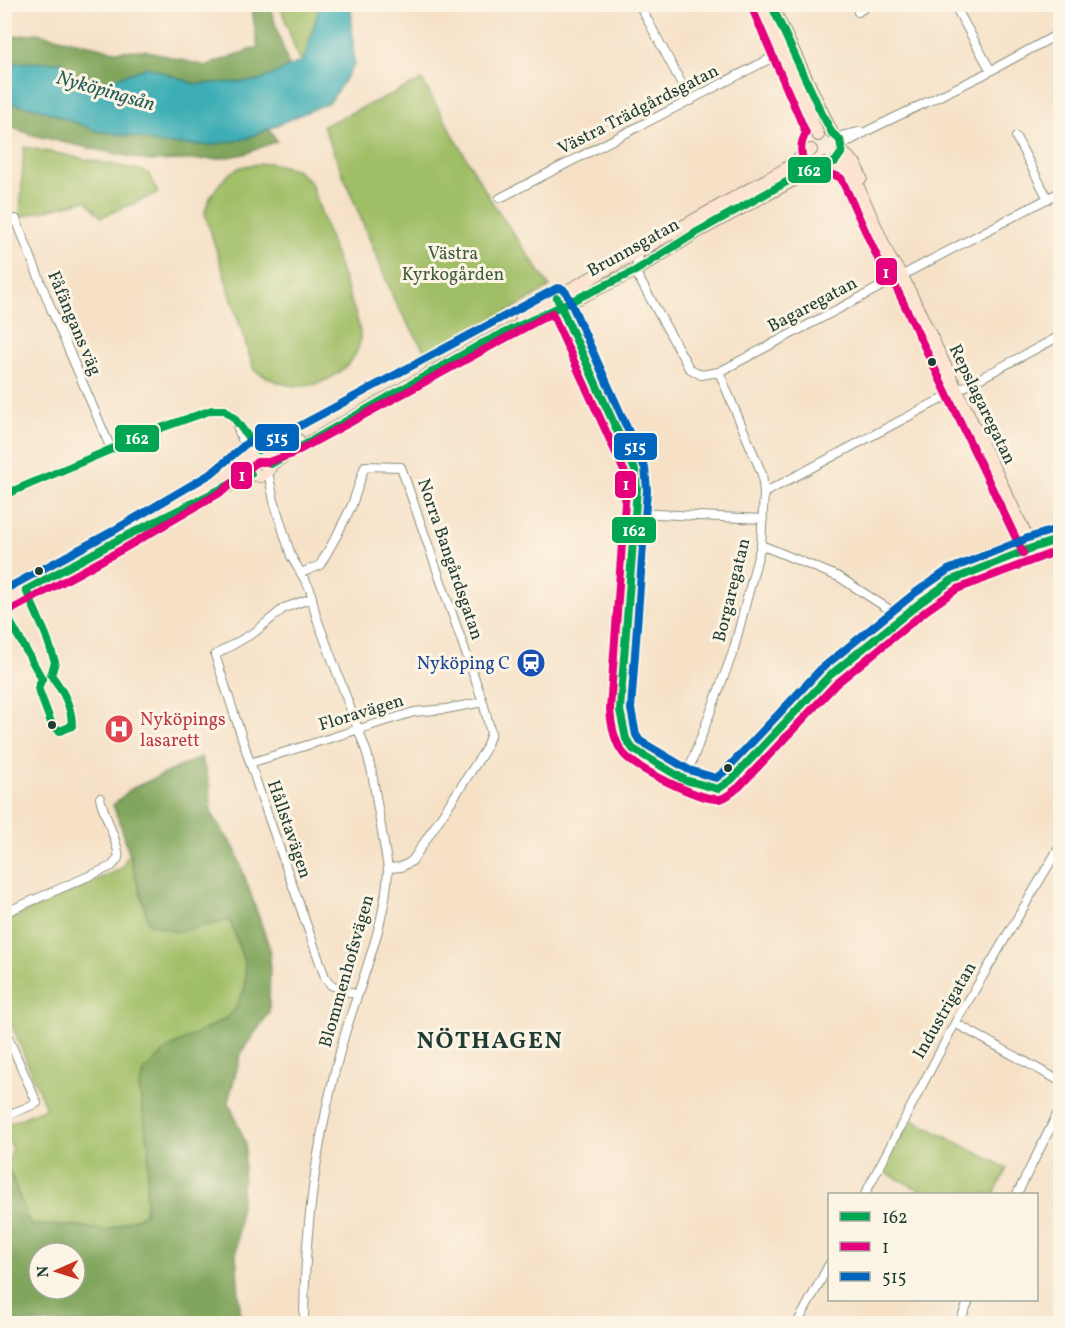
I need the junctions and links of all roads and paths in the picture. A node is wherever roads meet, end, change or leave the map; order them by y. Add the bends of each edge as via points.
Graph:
1 (639, 4) edge
2 (762, 4) edge
3 (771, 4) edge
4 (870, 4) edge
5 (954, 4) edge
6 (858, 12) dead end
7 (1060, 33) edge
8 (787, 50) junction
9 (991, 71) junction
10 (691, 101) junction
11 (818, 135) junction
12 (1016, 137) dead end
13 (835, 149) junction
14 (811, 150) junction
15 (1060, 192) edge
16 (500, 198) dead end
17 (1048, 199) junction
18 (4, 224) edge
19 (640, 251) junction
20 (635, 271) junction
21 (902, 276) junction
22 (559, 302) junction
23 (1060, 336) edge
24 (719, 372) junction
25 (957, 391) junction
26 (111, 449) junction
27 (258, 462) junction
28 (764, 494) junction
29 (4, 495) edge
30 (635, 513) junction
31 (763, 519) junction
32 (1060, 539) edge
33 (118, 540) junction
34 (761, 545) junction
35 (1032, 548) junction
36 (302, 573) junction
37 (26, 590) junction
38 (312, 598) junction
39 (4, 602) edge
40 (901, 617) junction
41 (9, 620) dead end
42 (51, 675) dead end
43 (42, 679) dead end
44 (483, 702) junction
45 (359, 730) junction
46 (250, 763) junction
47 (685, 780) junction
48 (100, 798) dead end
49 (1060, 846) edge
50 (388, 868) junction
51 (4, 913) edge
52 (357, 995) junction
53 (955, 1023) junction
54 (4, 1028) edge
55 (1060, 1081) edge
56 (1060, 1108) edge
57 (9, 1115) edge
58 (867, 1193) edge
59 (1018, 1193) edge
60 (828, 1267) edge
61 (968, 1301) edge
62 (304, 1323) edge
63 (797, 1323) edge
64 (959, 1323) edge

1 - 10 street
2 - 8 main road, Repslagaregatan
3 - 8 main road, Repslagaregatan
4 - 6 street
5 - 9 street
7 - 9 street, Brunnsgatan
8 - 10 street, Västra Trädgårdsgatan
8 - 11 main road, Repslagaregatan
8 - 13 main road, Repslagaregatan
9 - 13 street, Brunnsgatan
10 - 16 street, Västra Trädgårdsgatan
11 - 13 main road via 825,132
11 - 14 main road
12 - 17 street
13 - 14 main road via 814,158
13 - 20 main road, Brunnsgatan
13 - 21 main road, Repslagaregatan via 855,164 897,255
14 - 19 main road, Brunnsgatan via 784,170
15 - 17 street, Bagaregatan
17 - 21 street, Bagaregatan
18 - 26 street, Fåfängans väg via 16,219
19 - 20 street
19 - 22 main road, Brunnsgatan
20 - 22 main road, Brunnsgatan
20 - 24 street via 689,368 701,375
21 - 24 street, Bagaregatan
21 - 25 main road, Repslagaregatan
22 - 27 main road, Brunnsgatan
22 - 30 street via 635,470
23 - 25 street
24 - 28 street, Borgaregatan via 762,474
25 - 28 street
25 - 35 main road, Repslagaregatan
26 - 27 street, Blommenhofsvägen via 183,419 225,410 234,418
26 - 29 street
27 - 33 main road, Brunnsgatan
27 - 33 main road, Brunnsgatan
27 - 36 street, Blommenhofsvägen via 291,556
28 - 31 street, Borgaregatan
30 - 31 street
30 - 47 street via 622,724 633,749
31 - 34 street, Borgaregatan
32 - 35 main road
33 - 37 main road, Brunnsgatan
34 - 40 street via 839,577
34 - 47 street, Borgaregatan via 733,652
35 - 40 street via 952,580
36 - 38 street, Blommenhofsvägen
36 - 44 street, Norra Bangårdsgatan via 320,565 352,505 365,466 401,467
37 - 39 main road, Brunnsgatan
37 - 42 street via 55,662
38 - 45 street, Blommenhofsvägen
38 - 46 street, Hållstavägen via 284,609 255,632 214,655
40 - 47 street via 829,676 731,780 718,789
41 - 43 street
44 - 45 street, Floravägen via 414,712
44 - 50 street, Norra Bangårdsgatan via 491,733 485,750 412,861
45 - 46 street, Floravägen
45 - 50 street, Blommenhofsvägen via 372,773
46 - 52 street, Hållstavägen via 325,977 331,985
48 - 51 street via 118,848 112,866
49 - 53 street, Industrigatan
50 - 52 street, Blommenhofsvägen via 382,913
52 - 62 street, Blommenhofsvägen via 317,1157 306,1241
53 - 55 street
53 - 58 street, Industrigatan
54 - 57 street via 37,1103
56 - 59 street
60 - 63 street
61 - 64 street

